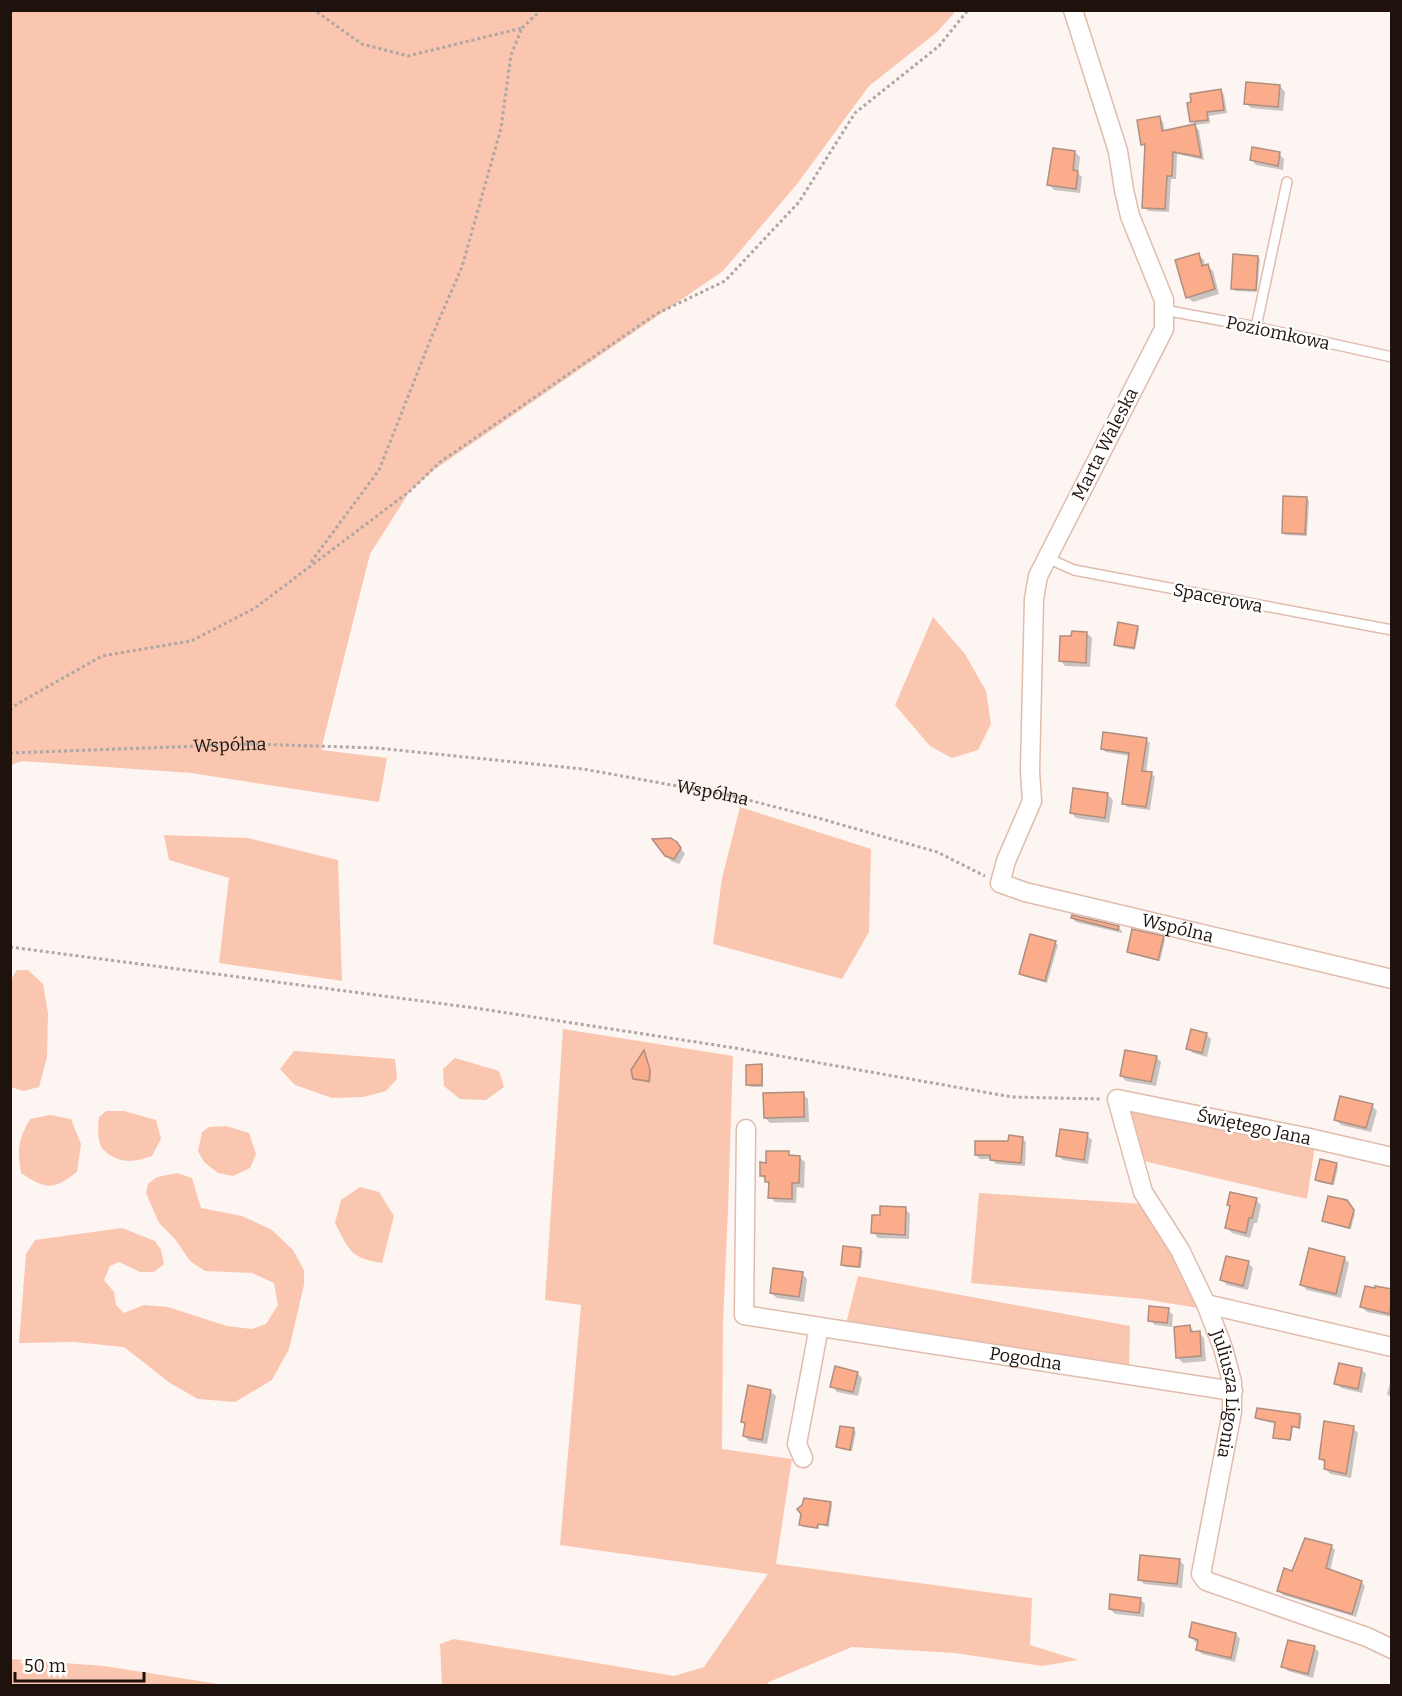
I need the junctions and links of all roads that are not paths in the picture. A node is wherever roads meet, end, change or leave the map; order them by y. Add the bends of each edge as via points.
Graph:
1 (1073, 10) edge
2 (1287, 182) dead end
3 (1164, 310) junction
4 (1256, 327) junction
5 (1392, 357) edge
6 (1047, 558) junction
7 (1392, 630) edge
8 (1000, 884) joint
9 (1392, 979) edge
10 (1117, 1099) joint
11 (746, 1129) dead end
12 (1392, 1157) edge
13 (1206, 1304) junction
14 (819, 1327) junction
15 (1392, 1347) edge
16 (1233, 1391) junction
17 (803, 1458) dead end
18 (1392, 1649) edge

1 - 3 street, Marta Waleska via 1118,151 1130,216 1164,300
2 - 4 lane
3 - 4 lane, Poziomkowa
3 - 6 street, Marta Waleska via 1164,329
4 - 5 lane, Poziomkowa
6 - 7 lane, Spacerowa via 1074,570
6 - 8 street, Marta Waleska via 1038,576 1034,599 1032,801
8 - 9 street, Wspólna
10 - 12 street, Świętego Jana
10 - 13 street, Juliusza Ligonia via 1143,1192 1180,1250
11 - 14 street, Pogodna via 744,1315
13 - 15 street
13 - 16 street, Juliusza Ligonia via 1223,1348
14 - 16 street, Pogodna
14 - 17 street via 797,1444
16 - 18 street, Juliusza Ligonia via 1203,1578

